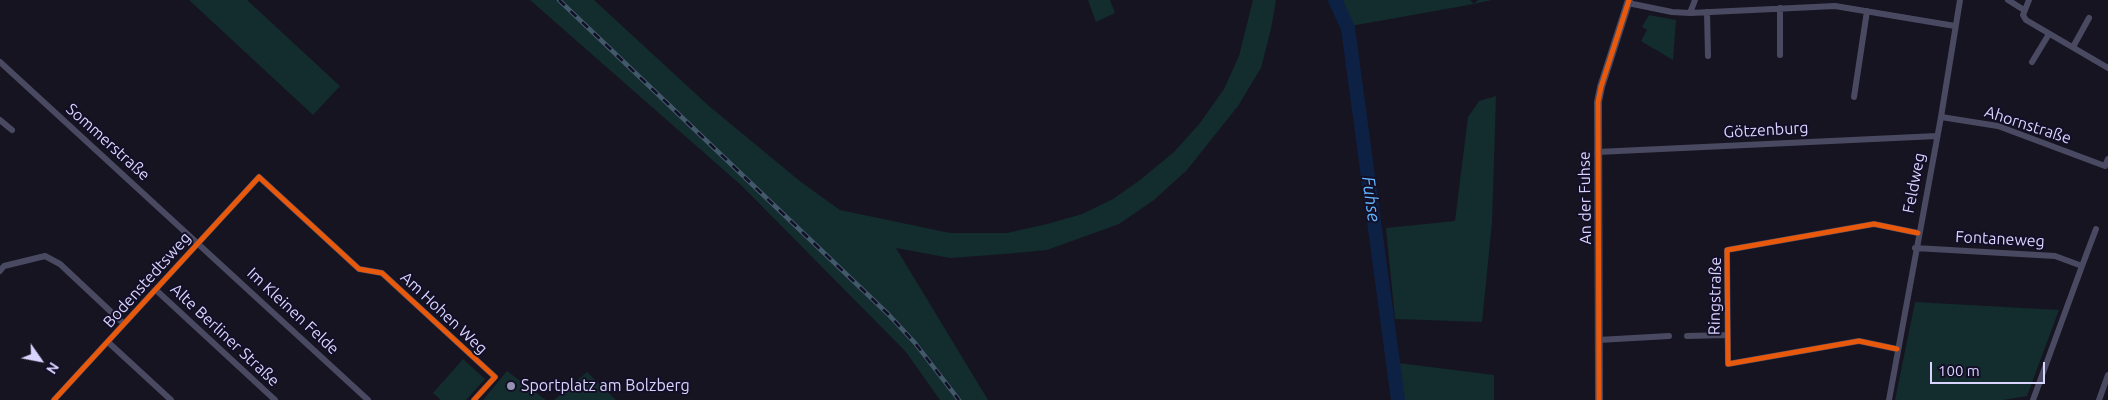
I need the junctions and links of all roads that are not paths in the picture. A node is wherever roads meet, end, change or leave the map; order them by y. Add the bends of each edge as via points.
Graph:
1 (1695, 0) edge
2 (1960, 0) edge
3 (2008, 0) edge
4 (2029, 0) edge
5 (1628, 2) edge
6 (1780, 8) junction
7 (2024, 10) junction
8 (1867, 11) junction
9 (1707, 12) junction
10 (1690, 14) junction
11 (2089, 18) dead end
12 (1955, 26) junction
13 (2049, 34) junction
14 (2073, 47) junction
15 (1780, 54) dead end
16 (1708, 56) dead end
17 (0, 62) edge
18 (2032, 62) dead end
19 (2108, 68) edge
20 (1854, 97) dead end
21 (1941, 116) junction
22 (0, 120) edge
23 (12, 130) dead end
24 (1937, 136) junction
25 (1597, 152) junction
26 (2108, 159) edge
27 (259, 177) joint
28 (2096, 229) dead end
29 (1918, 232) junction
30 (198, 243) junction
31 (1915, 248) junction
32 (2082, 266) junction
33 (0, 271) edge
34 (156, 290) junction
35 (124, 324) junction
36 (1726, 335) junction
37 (1669, 336) dead end
38 (1687, 336) dead end
39 (1598, 340) junction
40 (108, 342) junction
41 (1897, 349) junction
42 (2108, 376) edge
43 (54, 400) edge
44 (171, 400) edge
45 (275, 400) edge
46 (368, 400) edge
47 (474, 400) edge
48 (1599, 400) edge
49 (1889, 400) edge
50 (2033, 400) edge
51 (2098, 400) edge

1 - 10 street
2 - 12 street, Feldweg
3 - 7 street
4 - 7 street
5 - 10 street
5 - 25 street, An der Fuhse via 1601,87
6 - 8 street via 1834,6
6 - 9 street
6 - 15 street
7 - 13 street via 2026,20
8 - 12 street
8 - 20 street
9 - 10 street
9 - 16 street
11 - 14 street
12 - 21 street, Feldweg
13 - 14 street
13 - 18 street
14 - 19 street
17 - 30 street, Sommerstraße
21 - 24 street, Feldweg
21 - 26 street, Ahornstraße via 1998,126 2105,166
22 - 23 street
24 - 25 street, Götzenburg
24 - 29 street, Feldweg
25 - 39 street, An der Fuhse
27 - 30 street, Bodenstedtsweg
27 - 47 street, Am Hohen Weg via 359,269 382,273 495,377
28 - 32 street
29 - 31 street, Feldweg
29 - 36 street, Ringstraße via 1874,224 1727,250
30 - 34 street, Bodenstedtsweg
30 - 46 street, Im Kleinen Felde
31 - 32 street, Fontaneweg via 2055,256
31 - 41 street, Feldweg
32 - 50 street
33 - 35 street via 4,266 45,256 60,264
34 - 35 street, Bodenstedtsweg
34 - 45 street, Alte Berliner Straße
35 - 40 street, Bodenstedtsweg
36 - 38 street
36 - 41 street, Ringstraße via 1728,364 1859,341
37 - 39 street
39 - 48 street, An der Fuhse
40 - 43 street, Bodenstedtsweg
40 - 44 street
41 - 49 street, Feldweg
42 - 51 street

